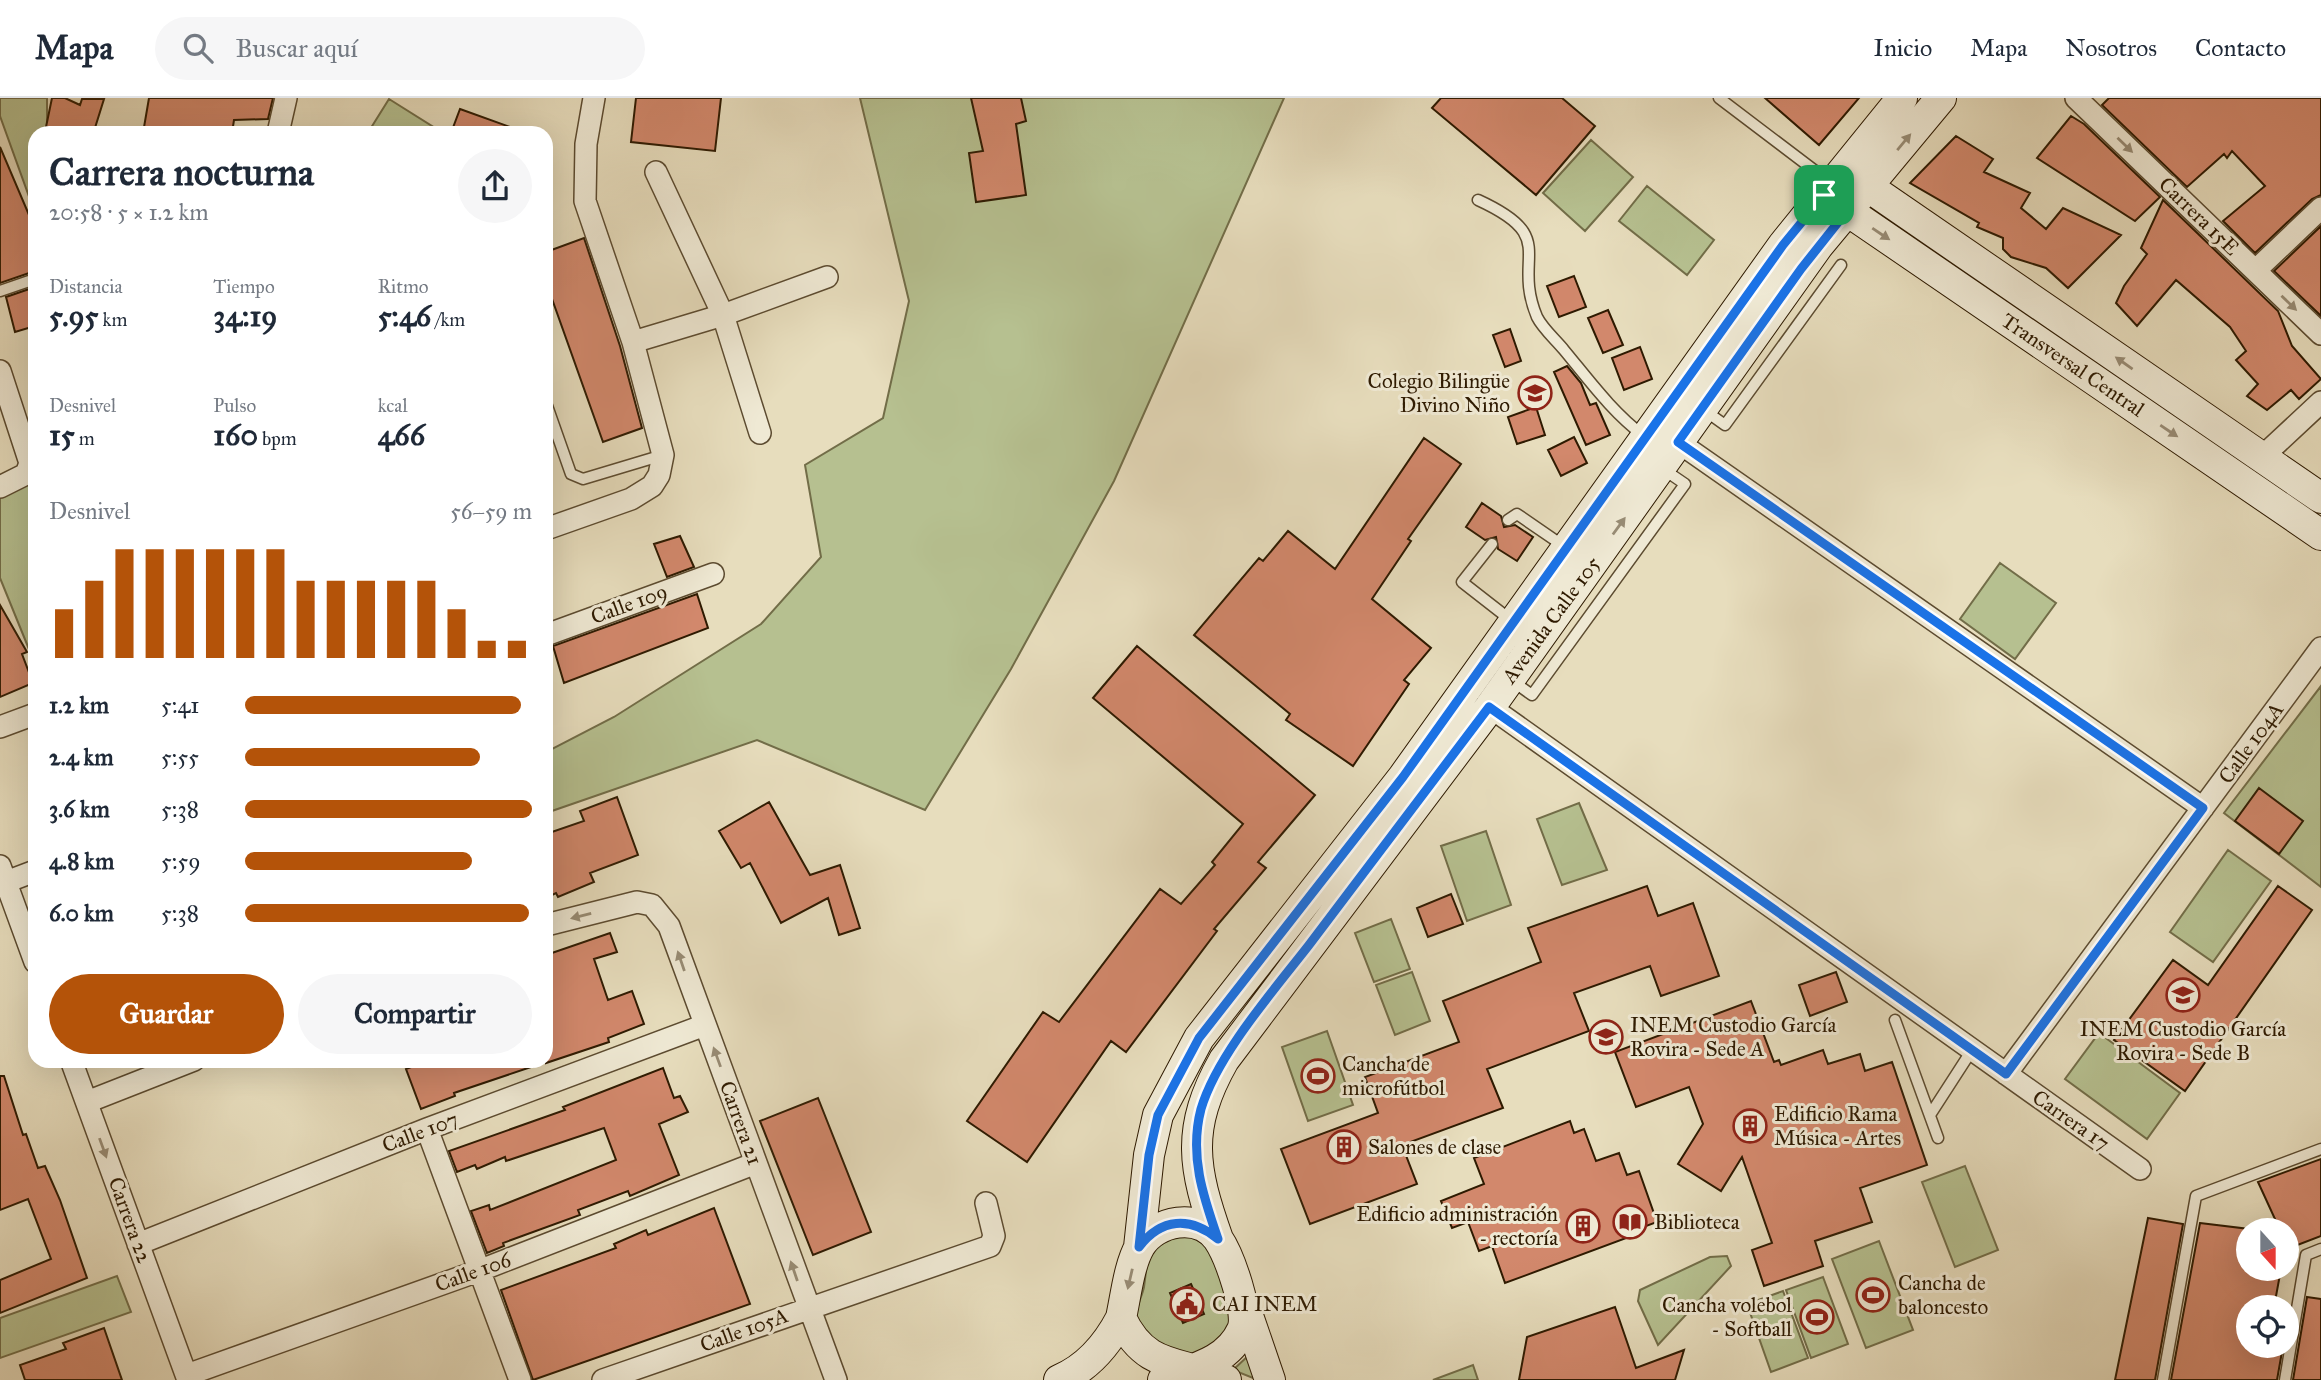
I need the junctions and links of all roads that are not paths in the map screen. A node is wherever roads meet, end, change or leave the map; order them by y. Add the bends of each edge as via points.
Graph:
1 (286, 98) edge
2 (594, 98) edge
3 (1719, 98) edge
4 (1902, 98) edge
5 (1941, 98) edge
6 (2076, 98) edge
7 (280, 126) edge
8 (656, 172) dead end
9 (1843, 189) junction
10 (1478, 200) dead end
11 (2321, 208) edge
12 (1841, 265) dead end
13 (2256, 270) junction
14 (827, 277) dead end
15 (28, 281) edge
16 (0, 291) edge
17 (723, 315) junction
18 (2321, 334) edge
19 (633, 342) junction
20 (0, 371) edge
21 (2321, 402) edge
22 (1702, 409) junction
23 (553, 423) edge
24 (760, 433) dead end
25 (1646, 437) junction
26 (1678, 442) junction
27 (28, 457) edge
28 (2262, 457) junction
29 (661, 465) junction
30 (28, 468) edge
31 (0, 487) edge
32 (2321, 498) edge
33 (1508, 520) dead end
34 (553, 527) edge
35 (2321, 535) edge
36 (1492, 544) dead end
37 (1567, 549) junction
38 (713, 574) dead end
39 (1514, 623) junction
40 (553, 632) edge
41 (2321, 648) edge
42 (1489, 707) junction
43 (28, 717) edge
44 (0, 727) edge
45 (2203, 808) junction
46 (28, 871) edge
47 (3, 874) edge
48 (553, 923) edge
49 (28, 943) edge
50 (1895, 1020) dead end
51 (705, 1025) junction
52 (1972, 1050) junction
53 (74, 1068) edge
54 (174, 1068) edge
55 (2006, 1074) junction
56 (87, 1102) junction
57 (1930, 1115) junction
58 (427, 1129) junction
59 (1938, 1138) dead end
60 (2321, 1149) edge
61 (756, 1163) junction
62 (2140, 1169) dead end
63 (986, 1203) dead end
64 (1218, 1239) junction
65 (138, 1244) junction
66 (1139, 1247) junction
67 (2321, 1249) edge
68 (481, 1270) junction
69 (1244, 1304) junction
70 (807, 1307) junction
71 (1121, 1318) junction
72 (1192, 1369) junction
73 (188, 1378) edge
74 (520, 1380) edge
75 (603, 1380) edge
76 (836, 1380) edge
77 (1059, 1380) edge
78 (1163, 1380) edge
79 (1226, 1380) edge
80 (1269, 1380) edge
81 (2163, 1380) edge
82 (2285, 1380) edge

1 - 7 street
2 - 19 street via 586,144 584,201
3 - 9 lane
4 - 9 main road, Avenida Calle 105
9 -> 5 main road, Avenida Calle 105
6 -> 13 street, Carrera 15E
8 - 17 street
9 - 22 main road, Avenida Calle 105 via 1807,261
9 - 25 main road, Avenida Calle 105 via 1783,245
28 -> 9 main road, Transversal Central
9 -> 35 main road, Transversal Central
10 - 25 lane via 1504,212 1523,228 1530,244 1529,274 1538,319 1622,419
11 - 13 street
12 - 22 lane via 1725,425
13 -> 18 street, Carrera 15E
14 - 17 street
15 - 16 lane
17 - 19 street
17 - 24 street
19 - 29 street
20 - 27 street
21 - 28 street
22 - 26 main road, Avenida Calle 105
23 - 29 lane via 571,474 583,479
25 - 37 main road, Avenida Calle 105
26 - 42 main road, Avenida Calle 105
26 - 45 street
28 - 32 main road, Transversal Central
29 - 34 street via 652,486 631,499
30 - 31 street
33 - 37 lane via 1517,514
36 - 39 lane via 1462,582
37 - 39 main road, Avenida Calle 105
38 - 40 street, Calle 109
39 - 66 main road, Avenida Calle 105 via 1181,1068 1154,1131
41 - 45 street, Calle 104A
42 - 52 street, Carrera 17
42 - 64 main road, Avenida Calle 105 via 1279,983 1215,1076 1201,1110 1196,1152 1197,1175
43 - 44 street
45 - 55 street, Calle 104A
46 - 47 street
47 - 49 street
51 -> 48 street, Carrera 21 via 669,926 652,905 637,902
50 - 57 lane
51 - 58 street, Calle 107
61 -> 51 street, Carrera 21
52 - 55 street, Carrera 17
52 - 57 lane
53 - 56 street, Carrera 22
54 - 56 street
55 - 62 street, Carrera 17
56 -> 65 street, Carrera 22
57 - 59 lane
58 - 65 street, Calle 107
58 - 68 street
60 - 81 lane via 2196,1196
61 - 68 street, Calle 106
70 -> 61 street, Carrera 21
63 - 70 street, Calle 105A via 994,1236 990,1245
64 - 66 main road via 1192,1223 1176,1222 1155,1230
64 - 69 main road
65 - 73 street, Carrera 22
66 -> 71 main road
67 - 82 lane via 2306,1255
68 - 73 street, Calle 106
68 - 74 street
69 - 72 main road via 1245,1319 1237,1338 1213,1361
69 - 80 main road
70 - 75 street, Calle 105A
70 - 76 street, Carrera 21
71 - 72 main road via 1136,1344 1148,1354
71 - 77 main road via 1084,1366
72 - 78 main road
72 - 79 main road

